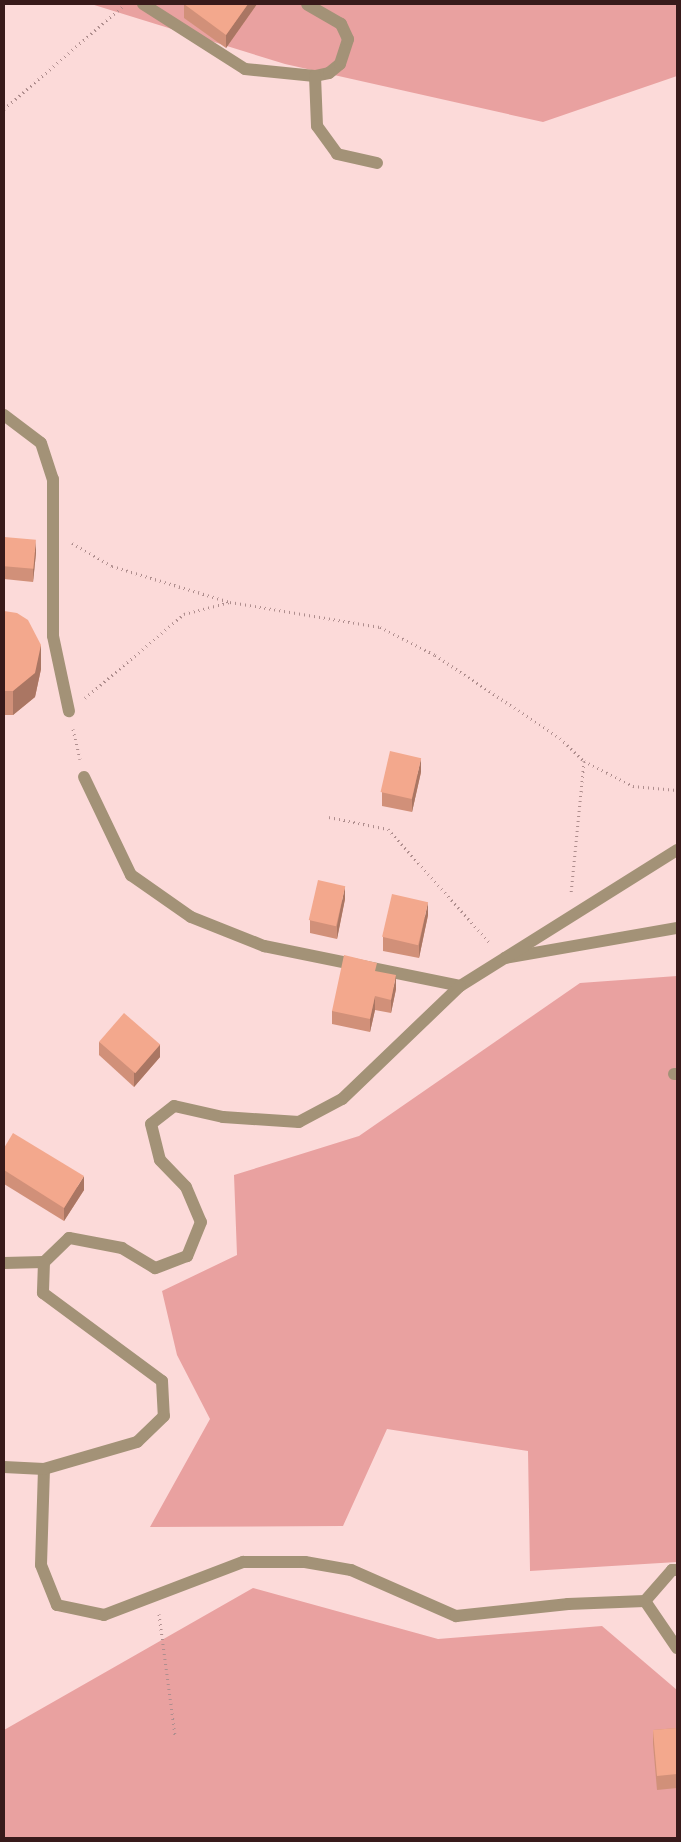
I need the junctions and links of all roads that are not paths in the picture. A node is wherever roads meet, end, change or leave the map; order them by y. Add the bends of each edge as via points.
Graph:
1 (143, 4) edge
2 (307, 4) edge
3 (315, 76) junction
4 (377, 163) dead end
5 (4, 416) edge
6 (69, 711) road end
7 (84, 777) road end
8 (677, 850) edge
9 (677, 928) edge
10 (504, 958) junction
11 (460, 986) junction
12 (44, 1262) junction
13 (4, 1263) edge
14 (4, 1467) edge
15 (44, 1469) junction
16 (677, 1570) edge
17 (645, 1601) junction
18 (677, 1648) edge

1 - 3 street via 245,69
2 - 3 street via 341,24 348,39 340,64 329,73
3 - 4 street via 317,126 337,154
5 - 6 street via 41,444 53,479 53,636
7 - 11 street via 131,875 191,917 264,946
8 - 10 street
9 - 10 street
10 - 11 street
11 - 12 street via 342,1099 299,1122 223,1117 174,1106 151,1124 160,1160 186,1187 201,1222 187,1256 155,1268 122,1248 69,1238
12 - 13 street
12 - 15 street via 44,1293 162,1381 164,1416 137,1442
14 - 15 street
15 - 17 street via 41,1565 57,1606 104,1615 243,1562 305,1562 351,1570 456,1616 568,1604
16 - 17 street via 672,1570
17 - 18 street

